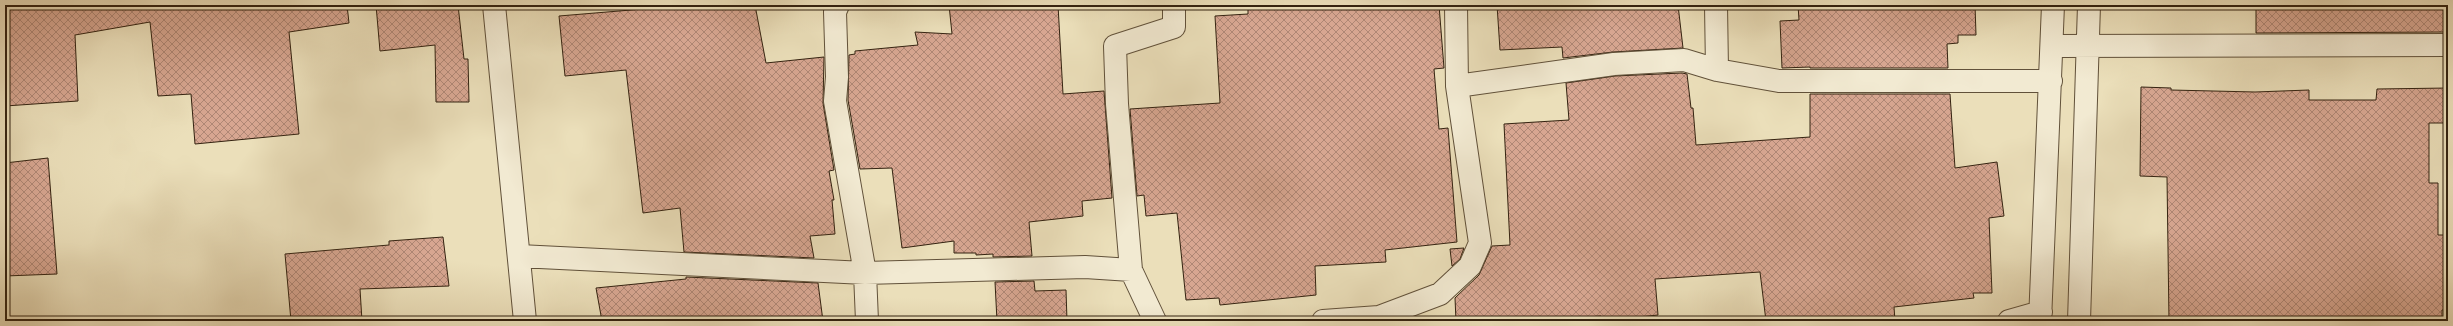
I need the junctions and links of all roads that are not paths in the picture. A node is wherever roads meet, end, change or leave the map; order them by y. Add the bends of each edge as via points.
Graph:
1 (494, 5) edge
2 (838, 5) edge
3 (1174, 5) edge
4 (1456, 5) edge
5 (1716, 5) edge
6 (2052, 5) edge
7 (2089, 5) edge
8 (2448, 45) edge
9 (2052, 46) junction
10 (2089, 46) junction
11 (1717, 70) junction
12 (2051, 81) junction
13 (1457, 86) junction
14 (519, 256) junction
15 (1131, 270) junction
16 (865, 273) junction
17 (2041, 317) edge
18 (526, 321) edge
19 (867, 321) edge
20 (1155, 321) edge
21 (1322, 321) edge
22 (2009, 321) edge
23 (2079, 321) edge

1 - 14 street
2 - 16 street via 835,12 835,102
3 - 15 street via 1174,27 1115,46 1117,104
4 - 13 street
5 - 11 street
6 - 9 street
7 - 10 street
8 - 10 street
9 - 10 street
9 - 12 street
10 - 23 street
11 - 12 street via 1779,80
11 - 13 street via 1684,60 1614,64
12 - 17 street
13 - 21 street via 1480,243 1470,266 1440,294 1393,312 1379,317
14 - 16 street
14 - 18 street
15 - 16 street via 1085,267
15 - 20 street
16 - 19 street
17 - 22 street

